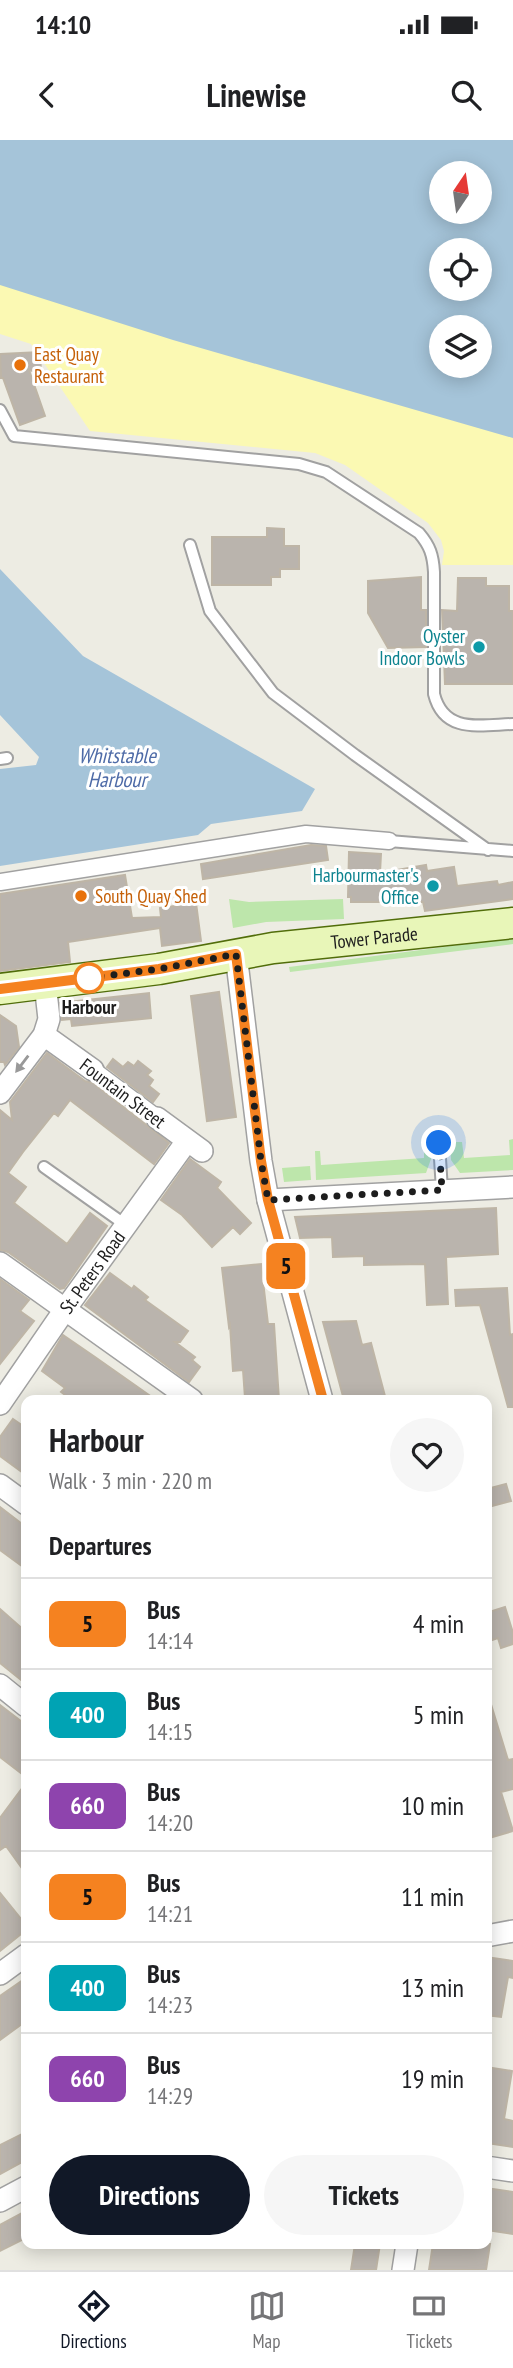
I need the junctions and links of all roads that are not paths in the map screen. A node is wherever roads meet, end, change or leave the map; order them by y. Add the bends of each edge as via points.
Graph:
1 (0, 410) edge
2 (190, 545) dead end
3 (513, 724) edge
4 (389, 841) joint
5 (488, 850) junction
6 (513, 851) edge
7 (0, 882) edge
8 (513, 923) edge
9 (236, 954) junction
10 (45, 983) junction
11 (0, 989) edge
12 (44, 1035) junction
13 (93, 1070) joint
14 (0, 1093) edge
15 (157, 1118) joint
16 (439, 1143) dead end
17 (194, 1146) joint
18 (44, 1167) dead end
19 (513, 1187) edge
20 (442, 1190) junction
21 (268, 1200) junction
22 (127, 1226) junction
23 (0, 1262) edge
24 (66, 1308) junction
25 (185, 1395) edge
26 (322, 1395) edge
27 (0, 1404) edge
28 (0, 1485) edge
29 (21, 1500) edge
30 (0, 1685) edge
31 (21, 1702) edge
32 (513, 1931) edge
33 (492, 1935) edge
34 (21, 1958) edge
35 (0, 1973) edge
36 (492, 2168) edge
37 (513, 2171) edge
38 (21, 2190) edge
39 (0, 2201) edge
40 (406, 2249) edge
41 (403, 2270) edge

1 - 3 lane via 14,436 299,464 326,471 428,543 434,572 434,694 445,717 475,725
2 - 5 lane via 210,611 273,693
4 - 5 lane
4 - 7 street via 306,834
5 - 6 lane
8 - 9 main road, Tower Parade
9 - 10 main road, Tower Parade
9 - 21 street
10 - 11 main road, Tower Parade
10 - 12 street via 49,1019
12 - 13 street, Fountain Street
12 -> 14 street
13 - 15 street, Fountain Street
15 - 17 street, Fountain Street
16 - 20 lane
17 - 22 street, St. Peters Road
18 - 22 lane
19 - 20 street
20 - 21 street
21 - 26 street
22 - 24 street, St. Peters Road
23 - 24 street
24 - 25 street
24 - 27 street, St. Peters Road
28 - 29 street
30 - 31 street
32 - 33 street
34 - 35 street
36 - 37 street
38 - 39 street
40 - 41 street

